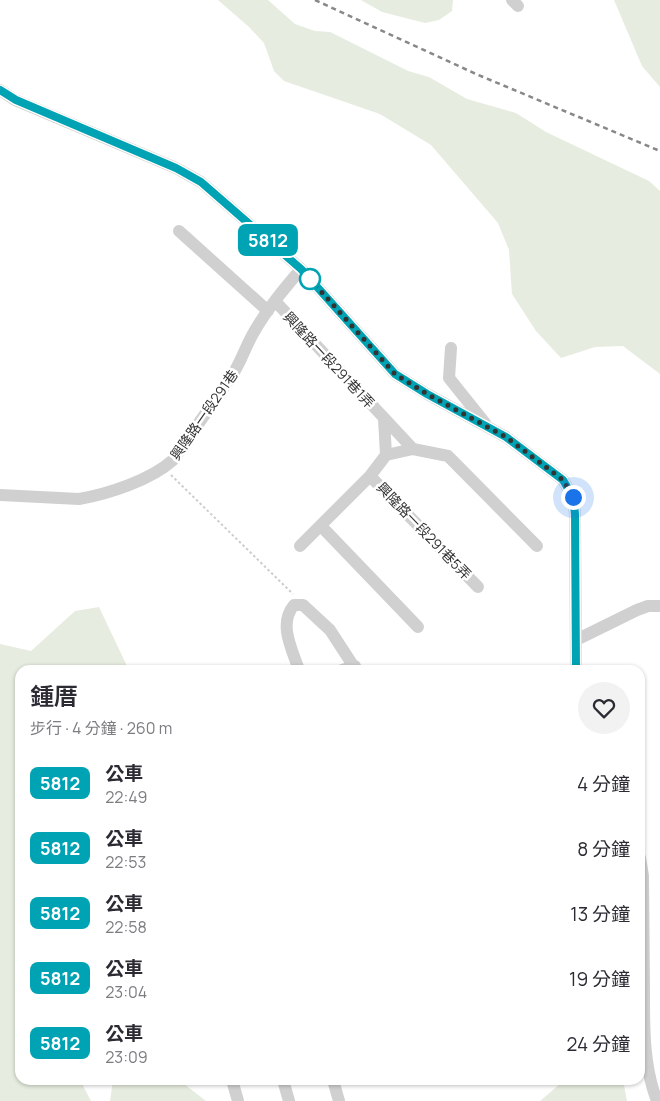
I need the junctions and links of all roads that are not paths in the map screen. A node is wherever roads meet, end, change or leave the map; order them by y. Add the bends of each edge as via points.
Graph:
1 (0, 90) edge
2 (179, 232) dead end
3 (301, 269) junction
4 (271, 306) junction
5 (451, 348) dead end
6 (384, 419) junction
7 (488, 427) junction
8 (413, 449) junction
9 (386, 455) junction
10 (370, 476) junction
11 (0, 495) edge
12 (320, 526) junction
13 (300, 546) dead end
14 (537, 546) dead end
15 (478, 587) dead end
16 (660, 606) edge
17 (418, 627) dead end
18 (576, 640) junction
19 (298, 665) edge
20 (353, 665) edge
21 (576, 665) edge
22 (645, 1033) edge
23 (233, 1085) edge
24 (284, 1085) edge
25 (334, 1085) edge
26 (238, 1101) edge
27 (289, 1101) edge
28 (339, 1101) edge
29 (657, 1101) edge

1 - 3 street via 201,182
2 - 4 street, 興隆路一段291巷1弄
3 - 4 street, 興隆路一段291巷
3 - 7 street via 395,374
4 - 6 street, 興隆路一段291巷1弄
4 - 11 street, 興隆路一段291巷 via 253,332 234,372 173,460 164,468 85,498
5 - 7 street via 449,378
6 - 8 street, 興隆路一段291巷1弄
6 - 9 street
7 - 18 street via 563,480 573,497
8 - 9 street
8 - 14 street via 448,456
9 - 10 street
10 - 12 street
10 - 15 street, 興隆路一段291巷5弄
12 - 13 street
12 - 17 street
16 - 18 street via 637,610
18 - 21 street
19 - 20 street via 285,622 288,612 296,605 303,606 330,630
22 - 29 street via 648,1067
23 - 26 street
24 - 27 street
25 - 28 street

